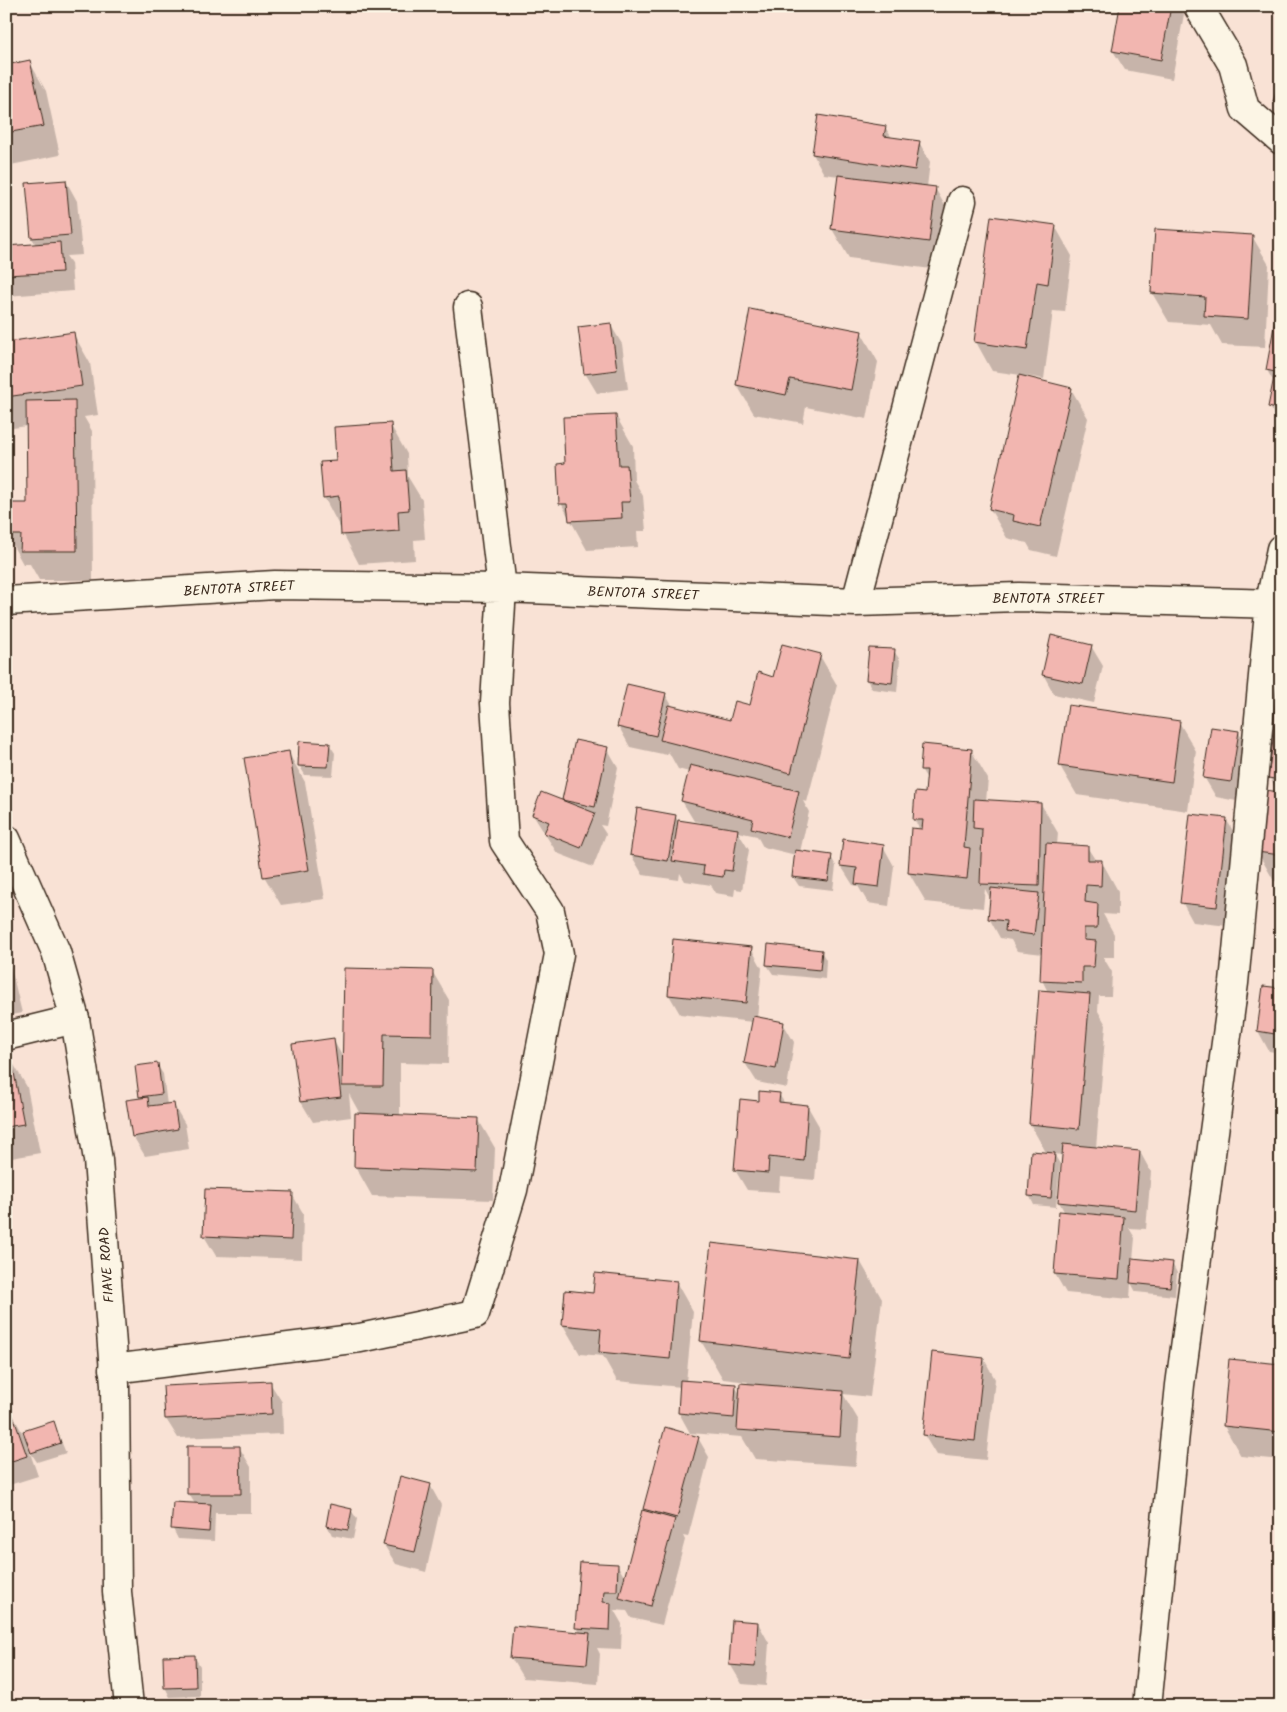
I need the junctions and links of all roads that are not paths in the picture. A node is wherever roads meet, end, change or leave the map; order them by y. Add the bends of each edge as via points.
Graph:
1 (1198, 6) edge
2 (1281, 140) edge
3 (962, 201) dead end
4 (468, 306) dead end
5 (1281, 549) edge
6 (502, 588) junction
7 (6, 600) edge
8 (856, 602) junction
9 (1275, 603) edge
10 (6, 839) edge
11 (75, 1019) junction
12 (6, 1036) edge
13 (113, 1369) junction
14 (129, 1706) edge
15 (1147, 1706) edge

1 - 2 street via 1233,65 1245,109
3 - 8 street
4 - 6 street
5 - 9 street
6 - 7 street, BENTOTA STREET via 275,584
6 - 8 street, BENTOTA STREET
6 - 13 street via 495,703 504,840 550,911 559,954 513,1190 474,1314 360,1338
8 - 9 street, BENTOTA STREET via 1019,597
9 - 15 street via 1234,983 1180,1385
10 - 11 street, FIAVE ROAD via 56,952
11 - 12 street
11 - 13 street, FIAVE ROAD via 98,1160
13 - 14 street, FIAVE ROAD via 117,1592

